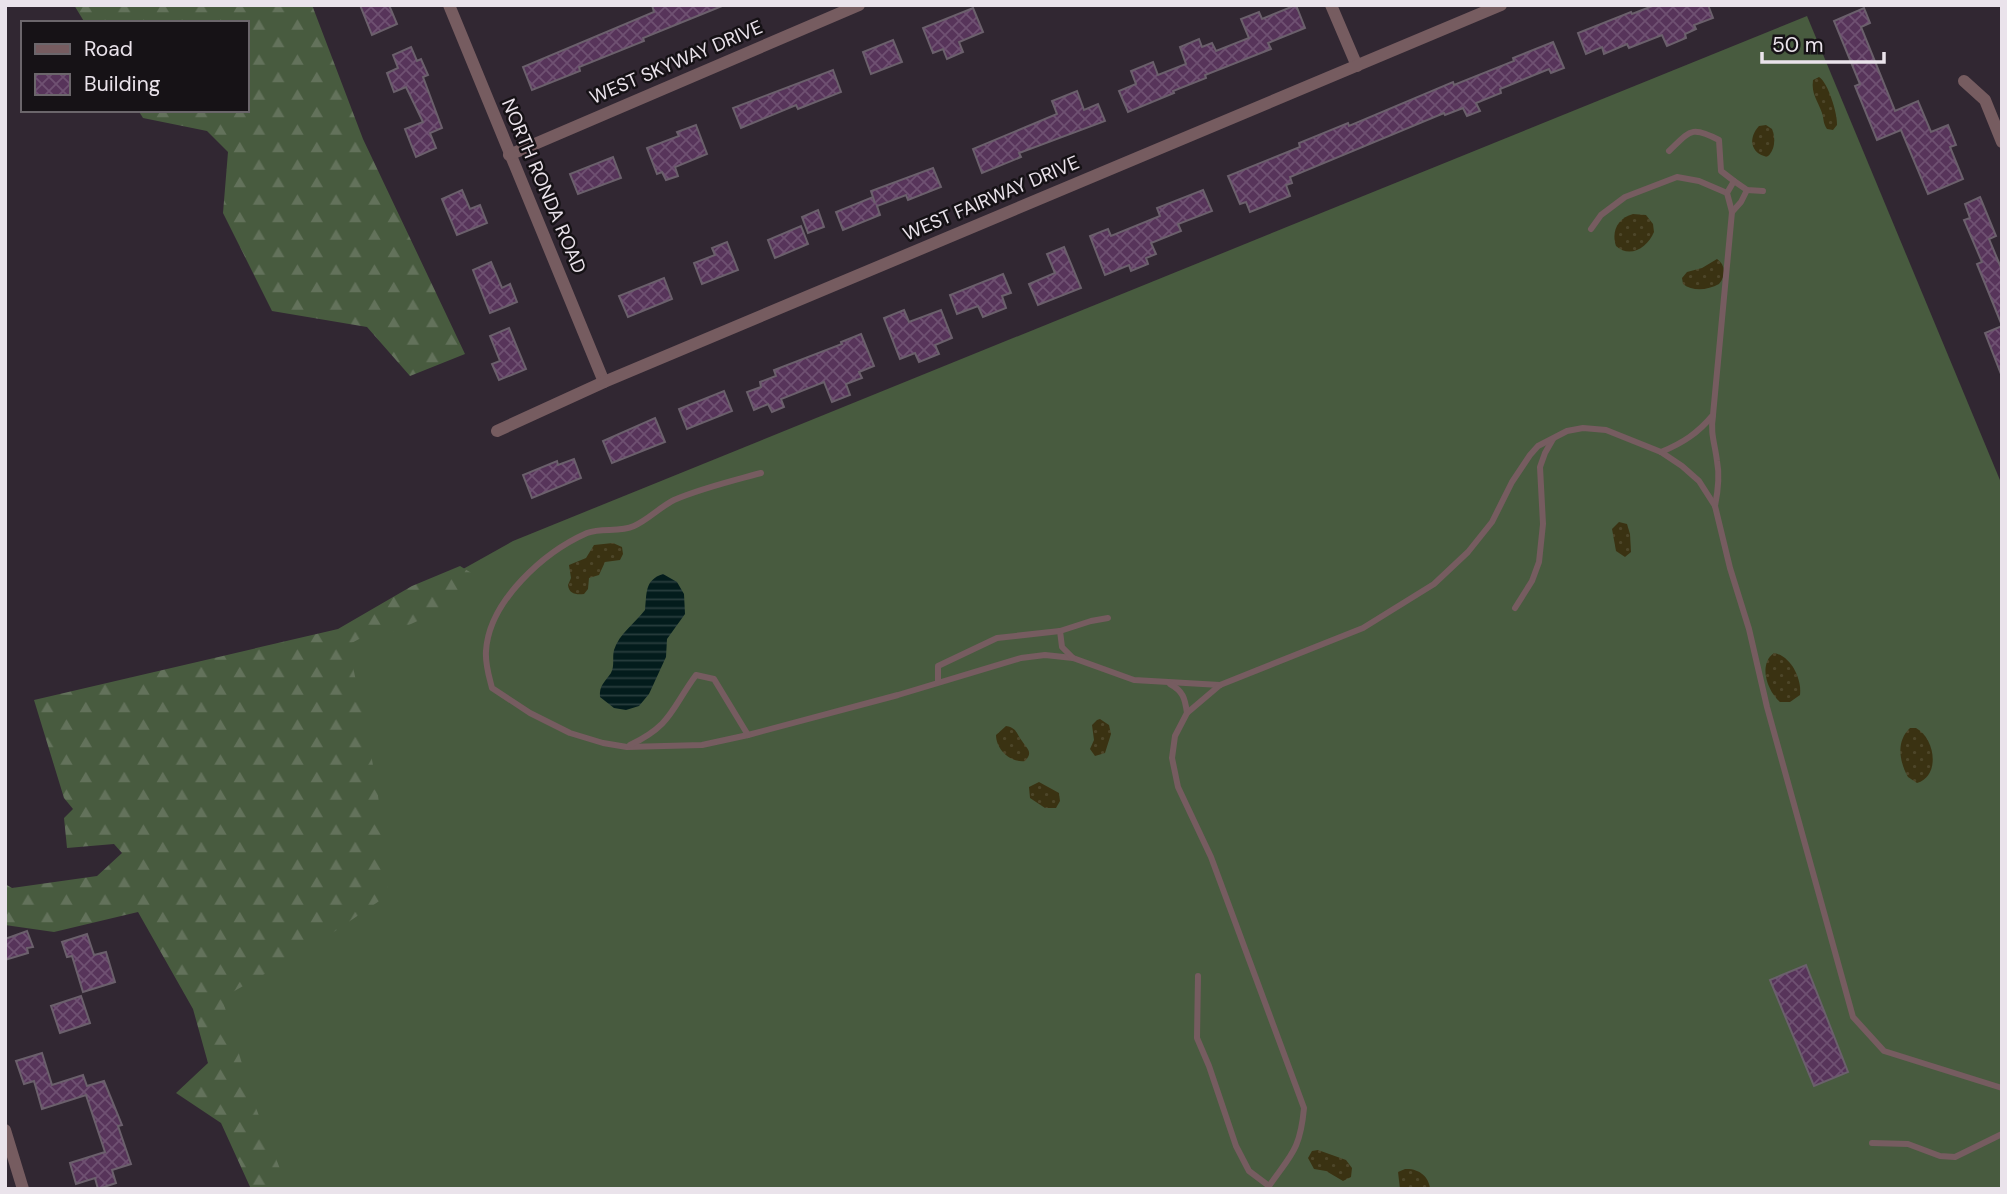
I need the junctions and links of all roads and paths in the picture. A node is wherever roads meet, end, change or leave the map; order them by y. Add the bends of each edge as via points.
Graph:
1 (449, 5) edge
2 (859, 5) edge
3 (1331, 5) edge
4 (1501, 5) edge
5 (1357, 66) junction
6 (1964, 81) dead end
7 (2002, 142) edge
8 (1669, 151) dead end
9 (509, 155) junction
10 (1734, 181) junction
11 (1747, 190) junction
12 (1763, 191) dead end
13 (1727, 193) junction
14 (1732, 212) junction
15 (1591, 229) dead end
16 (604, 382) junction
17 (1713, 415) junction
18 (497, 431) dead end
19 (1554, 438) junction
20 (1661, 452) junction
21 (761, 473) dead end
22 (1715, 506) junction
23 (1515, 608) dead end
24 (1108, 618) dead end
25 (1060, 631) junction
26 (1073, 658) junction
27 (939, 682) junction
28 (1168, 683) junction
29 (1220, 685) junction
30 (1187, 713) junction
31 (748, 735) junction
32 (627, 747) junction
33 (1198, 976) dead end
34 (2002, 1088) edge
35 (5, 1130) edge
36 (2002, 1134) edge
37 (1872, 1143) dead end
38 (1268, 1187) edge
39 (23, 1189) edge

1 - 9 street, NORTH RONDA ROAD
2 - 9 street, WEST SKYWAY DRIVE
3 - 5 street
4 - 5 street, WEST FAIRWAY DRIVE
5 - 16 street, WEST FAIRWAY DRIVE
6 - 7 street via 1985,100
8 - 10 lane via 1689,132 1702,131 1719,140 1721,171
9 - 16 street, NORTH RONDA ROAD
10 - 11 lane
10 - 13 lane
11 - 12 lane
11 - 14 lane
13 - 14 lane
13 - 15 lane via 1677,177 1625,197
14 - 17 lane
16 - 18 street, WEST FAIRWAY DRIVE
17 - 20 lane via 1686,442
17 - 22 lane via 1710,431 1718,462
19 - 20 lane via 1583,428 1606,430
19 - 23 lane via 1540,467 1543,524 1539,562
19 - 29 lane via 1530,455 1492,522 1434,584 1363,628
20 - 22 lane via 1699,481
21 - 32 lane via 673,501 625,530 589,532 541,562 498,613 486,650 492,688 570,733
22 - 34 lane via 1853,1017 1884,1051
24 - 25 lane
25 - 26 lane via 1062,647
25 - 27 lane via 997,638 938,666
26 - 27 lane via 1021,658
26 - 28 lane via 1134,680
27 - 31 lane
28 - 29 lane
28 - 30 lane via 1185,697
29 - 30 lane
30 - 38 lane via 1175,736 1172,758 1178,787 1211,858 1304,1108 1295,1151
31 - 32 lane via 702,745
31 - 32 lane via 714,679 696,675 667,720
33 - 38 lane via 1197,1038 1236,1146 1249,1171
35 - 39 street
36 - 37 lane via 1955,1157 1908,1144

